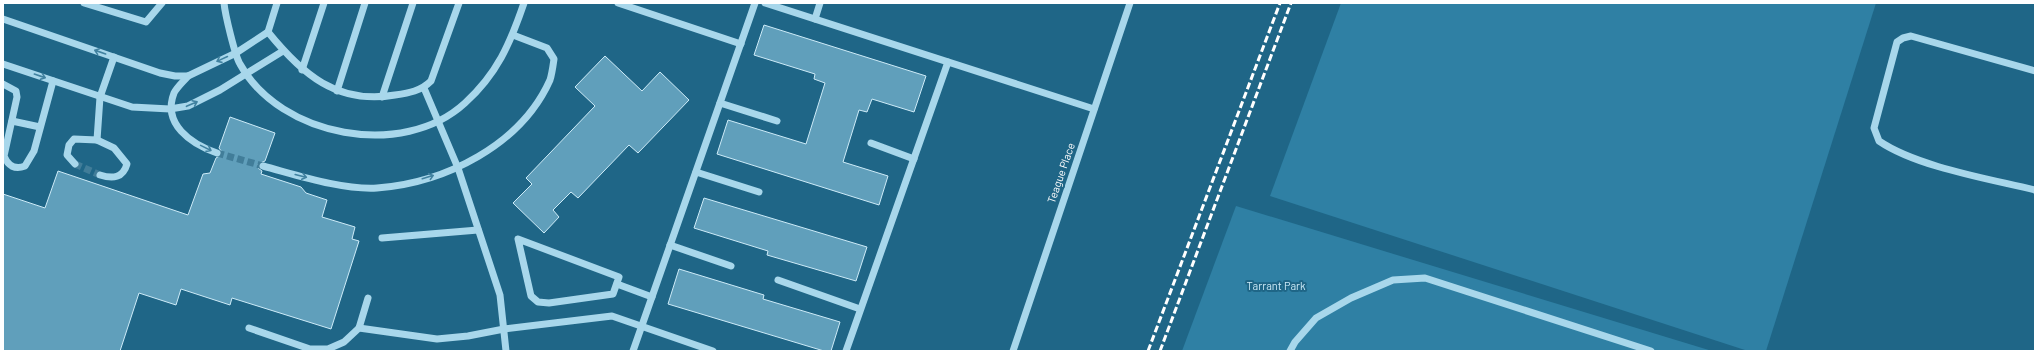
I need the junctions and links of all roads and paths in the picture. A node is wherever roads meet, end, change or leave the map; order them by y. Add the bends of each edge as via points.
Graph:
1 (84, 3) edge
2 (162, 3) edge
3 (224, 3) edge
4 (277, 3) edge
5 (324, 3) edge
6 (365, 3) edge
7 (412, 3) edge
8 (459, 3) edge
9 (524, 3) edge
10 (618, 3) edge
11 (755, 3) edge
12 (765, 3) edge
13 (820, 3) edge
14 (1130, 3) edge
15 (3, 19) edge
16 (814, 19) junction
17 (268, 32) junction
18 (513, 35) junction
19 (741, 44) junction
20 (283, 51) junction
21 (236, 52) junction
22 (114, 57) junction
23 (948, 62) junction
24 (3, 64) edge
25 (302, 70) junction
26 (2035, 71) edge
27 (247, 75) junction
28 (188, 76) junction
29 (53, 81) junction
30 (3, 84) edge
31 (424, 88) junction
32 (337, 91) junction
33 (100, 97) junction
34 (382, 98) junction
35 (720, 103) junction
36 (170, 109) junction
37 (1094, 109) junction
38 (12, 121) junction
39 (777, 121) dead end
40 (438, 122) junction
41 (40, 127) junction
42 (97, 140) junction
43 (871, 143) dead end
44 (217, 153) tunnel mouth
45 (914, 159) junction
46 (75, 164) dead end
47 (263, 166) tunnel mouth
48 (458, 168) junction
49 (696, 172) junction
50 (100, 175) tunnel mouth
51 (2035, 190) edge
52 (759, 192) dead end
53 (478, 230) junction
54 (382, 238) dead end
55 (670, 245) junction
56 (731, 266) dead end
57 (778, 280) dead end
58 (617, 284) junction
59 (652, 297) junction
60 (368, 298) dead end
61 (860, 309) junction
62 (642, 327) junction
63 (249, 328) dead end
64 (359, 328) junction
65 (504, 329) junction
66 (506, 351) edge
67 (633, 351) edge
68 (713, 351) edge
69 (846, 351) edge
70 (1013, 351) edge
71 (1290, 351) edge
72 (1651, 351) edge

1 - 2 lane via 146,22
3 - 21 lane
4 - 17 lane
5 - 25 lane
6 - 32 lane
7 - 34 lane
8 - 31 lane via 431,81
9 - 18 lane
10 - 19 lane
11 - 19 lane
12 - 16 lane
13 - 16 lane
14 - 37 lane, Teague Place
22 -> 15 lane
16 - 23 lane
17 - 20 lane
17 - 21 lane
18 - 40 lane via 492,75 464,104
18 - 48 lane via 547,48 554,59 550,79 533,110 500,143
19 - 35 lane
20 - 25 lane
20 - 27 lane
21 - 27 lane via 239,64
21 -> 28 lane
22 - 28 lane via 160,73
22 - 33 lane
23 - 37 lane
23 - 45 lane
24 -> 29 lane
25 - 32 lane
26 - 51 lane via 1911,36 1903,38 1897,42 1874,128 1879,142 1918,159 1947,169
36 -> 27 lane via 188,106
27 - 40 lane via 269,98 290,114 334,131 377,136 398,134
28 - 36 lane via 175,91
29 - 33 lane
29 - 41 lane
30 - 38 lane via 16,91
31 - 34 lane
31 - 40 lane
32 - 34 lane
33 - 36 lane via 132,107
33 - 42 lane
35 - 39 lane
35 - 49 lane
36 -> 44 lane via 175,123 187,139
37 - 70 lane, Teague Place
38 - 41 lane
38 - 41 lane via 4,156 11,166 18,169 29,161
40 - 48 lane
42 - 46 lane via 74,139 69,145 67,155
42 - 50 lane via 114,148 127,164 119,177 108,178
43 - 45 lane
45 - 61 lane
47 -> 48 lane via 342,184 376,188 408,183
48 - 53 lane
49 - 52 lane
49 - 55 lane
53 - 54 lane
53 - 65 lane via 500,294
55 - 56 lane
55 - 59 lane
57 - 61 lane
58 - 58 lane via 619,277 518,239 531,296 538,302 549,303 613,294
58 - 59 lane
59 - 62 lane
60 - 64 lane
61 - 69 lane
62 - 65 lane via 612,316
62 - 67 lane
62 - 68 lane
63 - 64 lane via 310,349 328,349 344,342
64 - 65 lane via 437,339
65 - 66 lane
71 - 72 lane via 1316,318 1351,298 1393,280 1425,278

